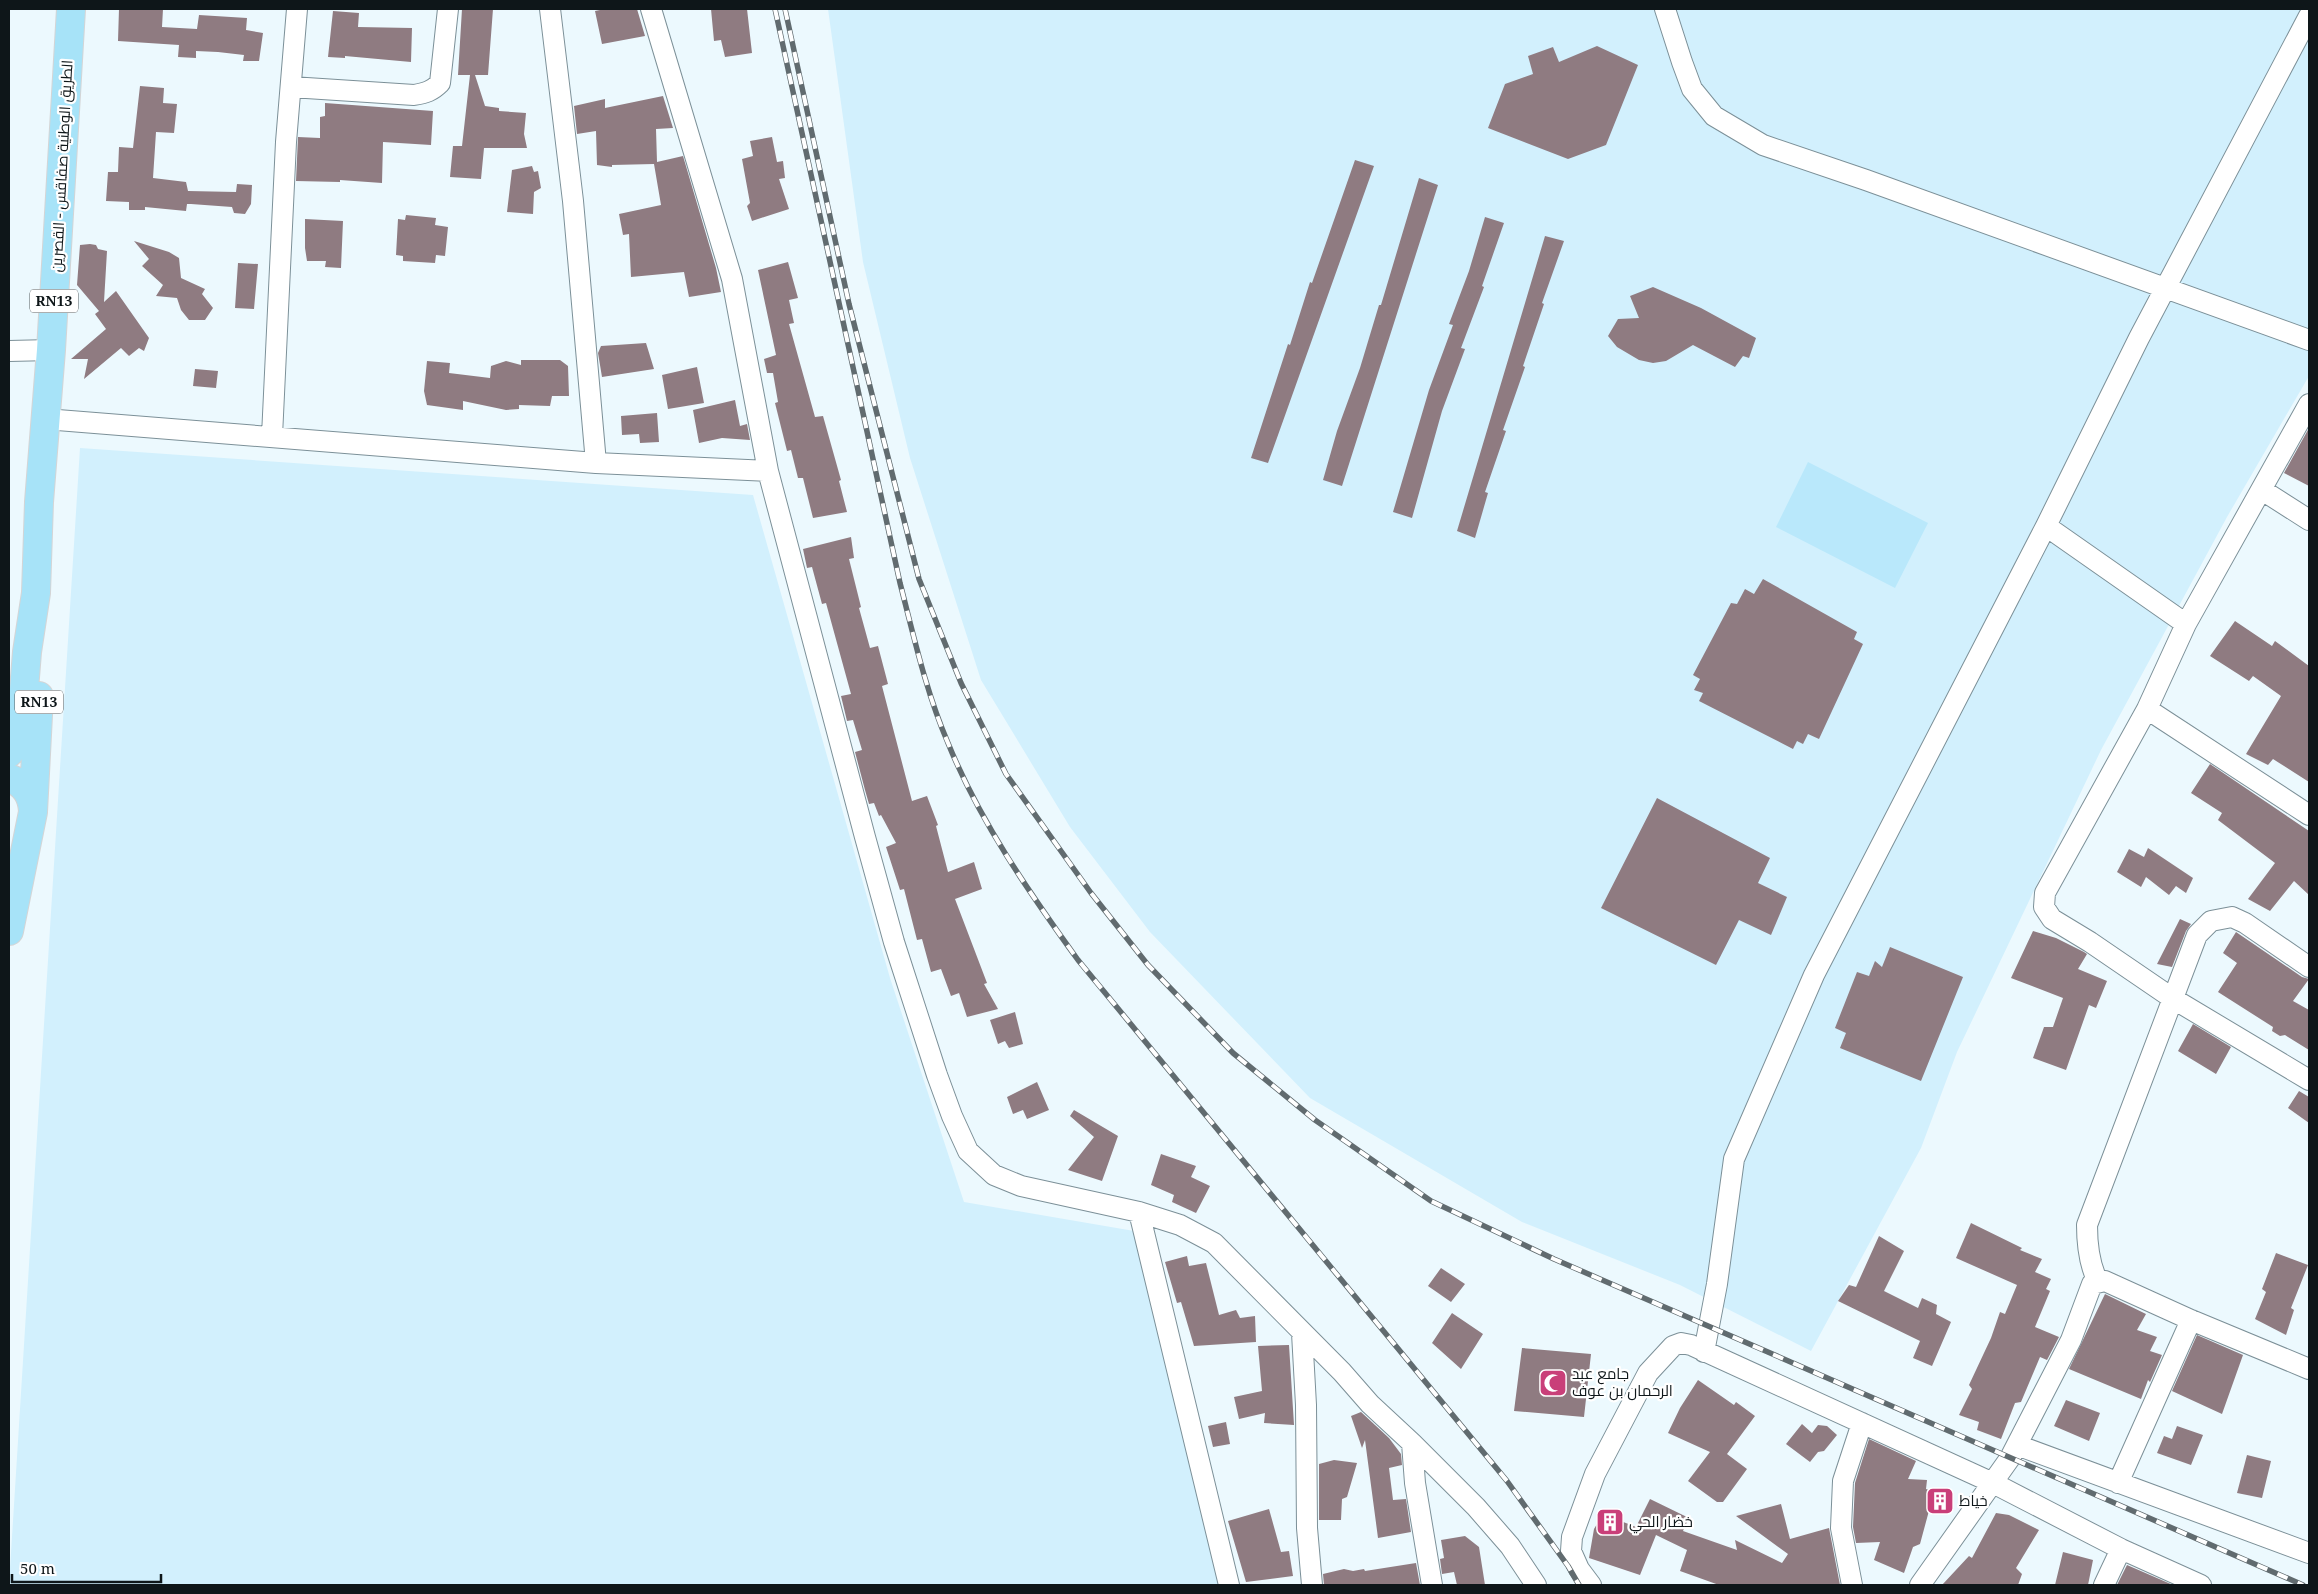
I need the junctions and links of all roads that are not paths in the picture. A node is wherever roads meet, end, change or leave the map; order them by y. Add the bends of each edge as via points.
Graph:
1 (71, 9) edge
2 (296, 9) edge
3 (448, 9) edge
4 (550, 9) edge
5 (651, 9) edge
6 (1666, 9) edge
7 (2309, 16) edge
8 (291, 87) junction
9 (2166, 290) junction
10 (2309, 340) edge
11 (51, 350) junction
12 (9, 351) edge
13 (2309, 404) edge
14 (45, 419) junction
15 (272, 436) junction
16 (596, 463) junction
17 (768, 471) junction
18 (2262, 490) junction
19 (2309, 520) edge
20 (2046, 526) junction
21 (36, 593) junction
22 (2186, 624) junction
23 (2147, 709) junction
24 (9, 753) edge
25 (9, 778) edge
26 (33, 812) junction
27 (2309, 815) edge
28 (9, 841) edge
29 (9, 931) edge
30 (2309, 967) edge
31 (2172, 998) junction
32 (2309, 1080) edge
33 (1139, 1212) junction
34 (2098, 1282) junction
35 (2191, 1320) junction
36 (1302, 1333) junction
37 (1704, 1352) junction
38 (2309, 1369) edge
39 (1862, 1423) junction
40 (1412, 1442) junction
41 (2017, 1445) junction
42 (1992, 1483) junction
43 (2118, 1483) junction
44 (2122, 1549) junction
45 (2309, 1553) edge
46 (1229, 1585) edge
47 (1312, 1585) edge
48 (1432, 1585) edge
49 (1536, 1585) edge
50 (1590, 1585) edge
51 (1852, 1585) edge
52 (1920, 1585) edge
53 (2104, 1585) edge
54 (2200, 1585) edge

1 - 11 main road, الطريق الوطنية صفاقس - القصرين / RN13
2 - 8 street
3 - 8 street via 440,83 434,90 414,94
4 - 16 street via 573,202
5 - 17 street via 732,279
6 - 9 street via 1692,89 1714,116 1763,145
7 - 9 street
8 - 15 street
9 - 10 street
9 - 20 street
11 - 12 street
11 - 14 main road, الطريق الوطنية صفاقس - القصرين / RN13
13 - 18 street
14 - 15 street
14 - 21 main road, الطريق الوطنية صفاقس - القصرين / RN13
15 - 16 street
16 - 17 street
17 - 33 street via 894,942 952,1116 968,1151 994,1175 1021,1186
18 - 19 street
18 - 22 street
20 - 22 street
20 - 37 street via 1814,975 1734,1160
21 - 24 main road, الطريق الوطنية صفاقس - القصرين via 22,715
21 - 26 main road, الطريق الوطنية صفاقس - القصرين / RN13 via 42,638
22 - 23 street
23 - 27 street
23 - 31 street via 2045,893 2044,907 2052,919
25 - 26 main road via 28,791
26 - 28 main road via 26,831
26 - 29 main road, الطريق الوطنية صفاقس - القصرين / RN13
30 - 31 street via 2232,917 2211,920 2197,934
31 - 32 street
31 - 34 street via 2087,1225 2092,1271
33 - 36 street via 1180,1225 1214,1243
33 - 46 street
34 - 35 street via 2106,1282
34 - 41 street via 2088,1290 2071,1340
35 - 38 street
35 - 43 street
36 - 40 street via 1370,1404
36 - 47 street via 1306,1405 1306,1528
37 - 39 street
37 - 50 street via 1681,1343 1660,1359 1648,1373 1595,1474 1570,1551
39 - 42 street
39 - 51 street via 1843,1481 1841,1528
40 - 48 street via 1415,1483
40 - 49 street via 1510,1546
41 - 42 street
41 - 43 street
42 - 44 street
42 - 52 street
43 - 45 street
44 - 53 street
44 - 54 street

